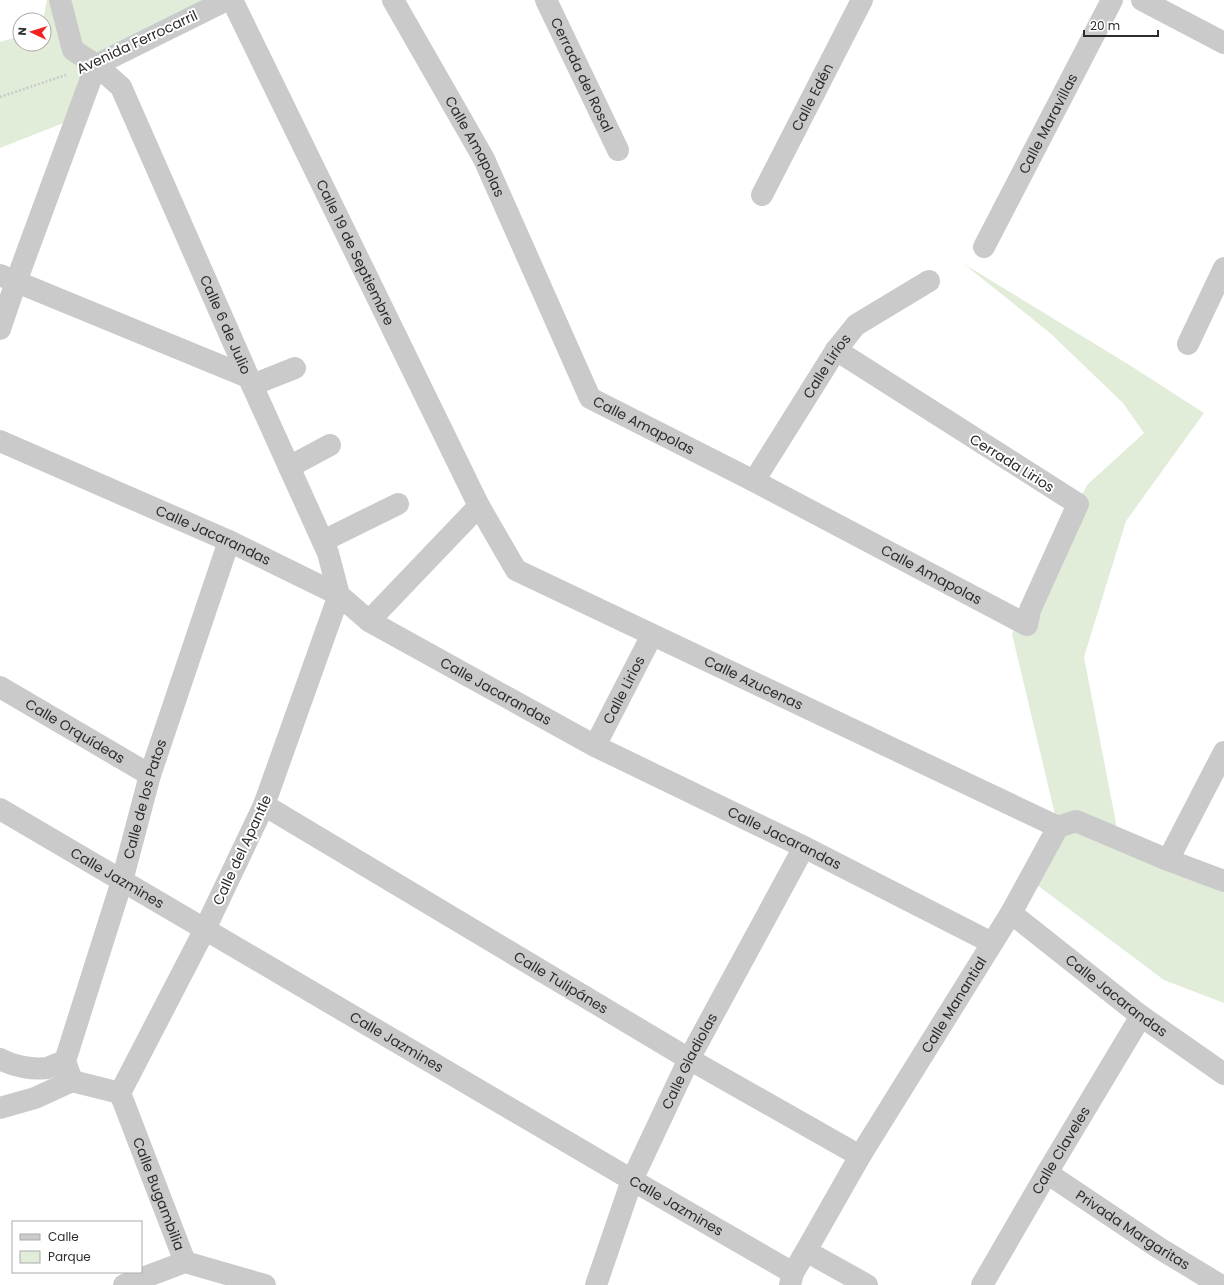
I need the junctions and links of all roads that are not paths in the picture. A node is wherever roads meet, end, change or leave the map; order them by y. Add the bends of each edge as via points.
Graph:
1 (60, 0) edge
2 (227, 0) edge
3 (232, 0) edge
4 (393, 0) edge
5 (546, 0) edge
6 (862, 0) edge
7 (1112, 0) edge
8 (1142, 0) edge
9 (1224, 43) edge
10 (96, 65) junction
11 (618, 150) dead end
12 (762, 195) dead end
13 (984, 247) dead end
14 (1224, 268) edge
15 (8, 279) edge
16 (929, 281) dead end
17 (0, 329) edge
18 (1188, 344) dead end
19 (836, 350) junction
20 (295, 368) dead end
21 (250, 381) junction
22 (0, 441) edge
23 (330, 445) dead end
24 (289, 467) junction
25 (754, 481) junction
26 (398, 504) dead end
27 (479, 506) junction
28 (229, 541) junction
29 (323, 541) junction
30 (339, 595) junction
31 (369, 622) junction
32 (1027, 625) joint
33 (652, 635) junction
34 (0, 688) edge
35 (595, 746) junction
36 (1224, 752) edge
37 (150, 775) junction
38 (264, 805) junction
39 (0, 809) edge
40 (1058, 827) junction
41 (804, 847) junction
42 (1168, 860) junction
43 (122, 881) junction
44 (1224, 881) edge
45 (1011, 913) junction
46 (205, 930) junction
47 (992, 943) junction
48 (1141, 1016) junction
49 (689, 1059) junction
50 (65, 1061) junction
51 (5, 1062) edge
52 (1224, 1074) edge
53 (72, 1081) junction
54 (120, 1093) junction
55 (35, 1098) junction
56 (0, 1108) edge
57 (860, 1156) junction
58 (1047, 1173) junction
59 (632, 1180) junction
60 (806, 1251) junction
61 (185, 1262) junction
62 (792, 1279) edge
63 (124, 1285) edge
64 (265, 1285) edge
65 (596, 1285) edge
66 (867, 1285) edge
67 (982, 1285) edge
68 (1220, 1285) edge

1 - 10 street, Calle 6 de Julio via 73,50
2 - 10 street, Avenida Ferrocarril
3 - 27 street, Calle 19 de Septiembre
4 - 25 street, Calle Amapolas via 484,159 590,398
5 - 11 street, Cerrada del Rosal
6 - 12 street, Calle Edén
7 - 13 street, Calle Maravillas
8 - 9 street
10 - 15 street
10 - 21 street, Calle 6 de Julio via 121,87
14 - 18 street
15 - 17 street
15 - 21 street
16 - 19 street, Calle Lirios via 856,325
19 - 25 street, Calle Lirios
19 - 32 street, Cerrada Lirios via 1078,504 1030,610
20 - 21 street
21 - 24 street, Calle 6 de Julio
22 - 28 street, Calle Jacarandas
23 - 24 street
24 - 29 street, Calle 6 de Julio
25 - 32 street, Calle Amapolas
26 - 29 street
27 - 31 street
27 - 33 street, Calle Azucenas via 516,570
28 - 30 street, Calle Jacarandas
28 - 37 street, Calle de los Patos
29 - 30 street, Calle 6 de Julio
30 - 31 street, Calle Jacarandas
30 - 38 street, Calle del Apantle
31 - 35 street, Calle Jacarandas
33 - 35 street, Calle Lirios
33 - 40 street, Calle Azucenas
34 - 37 street, Calle Orquídeas
35 - 41 street, Calle Jacarandas
36 - 42 street
37 - 43 street, Calle de los Patos
38 - 46 street, Calle del Apantle
38 - 49 street, Calle Tulipánes
39 - 43 street, Calle Jazmines
40 - 42 street via 1076,821
40 - 45 street, Calle Manantial
41 - 47 street, Calle Jacarandas
41 - 49 street, Calle Gladiolas
42 - 44 street
43 - 46 street, Calle Jazmines
43 - 50 street, Calle de los Patos
45 - 47 street, Calle Manantial
45 - 48 street, Calle Jacarandas
46 - 54 street, Calle del Apantle
46 - 59 street, Calle Jazmines
47 - 57 street, Calle Manantial
48 - 52 street, Calle Jacarandas
48 - 58 street, Calle Claveles
49 - 57 street, Calle Tulipánes
49 - 59 street, Calle Gladiolas
50 - 51 street via 40,1069
50 - 53 street
51 - 55 street via 28,1082
53 - 54 street
53 - 55 street
54 - 61 street, Calle Bugambilia
55 - 56 street
57 - 60 street, Calle Manantial
58 - 67 street, Calle Claveles
58 - 68 street, Privada Margaritas via 1159,1248
59 - 62 street, Calle Jazmines
59 - 65 street, Calle Gladiolas
60 - 62 street, Calle Manantial
60 - 66 street
61 - 63 street
61 - 64 street, Calle Bugambilia

